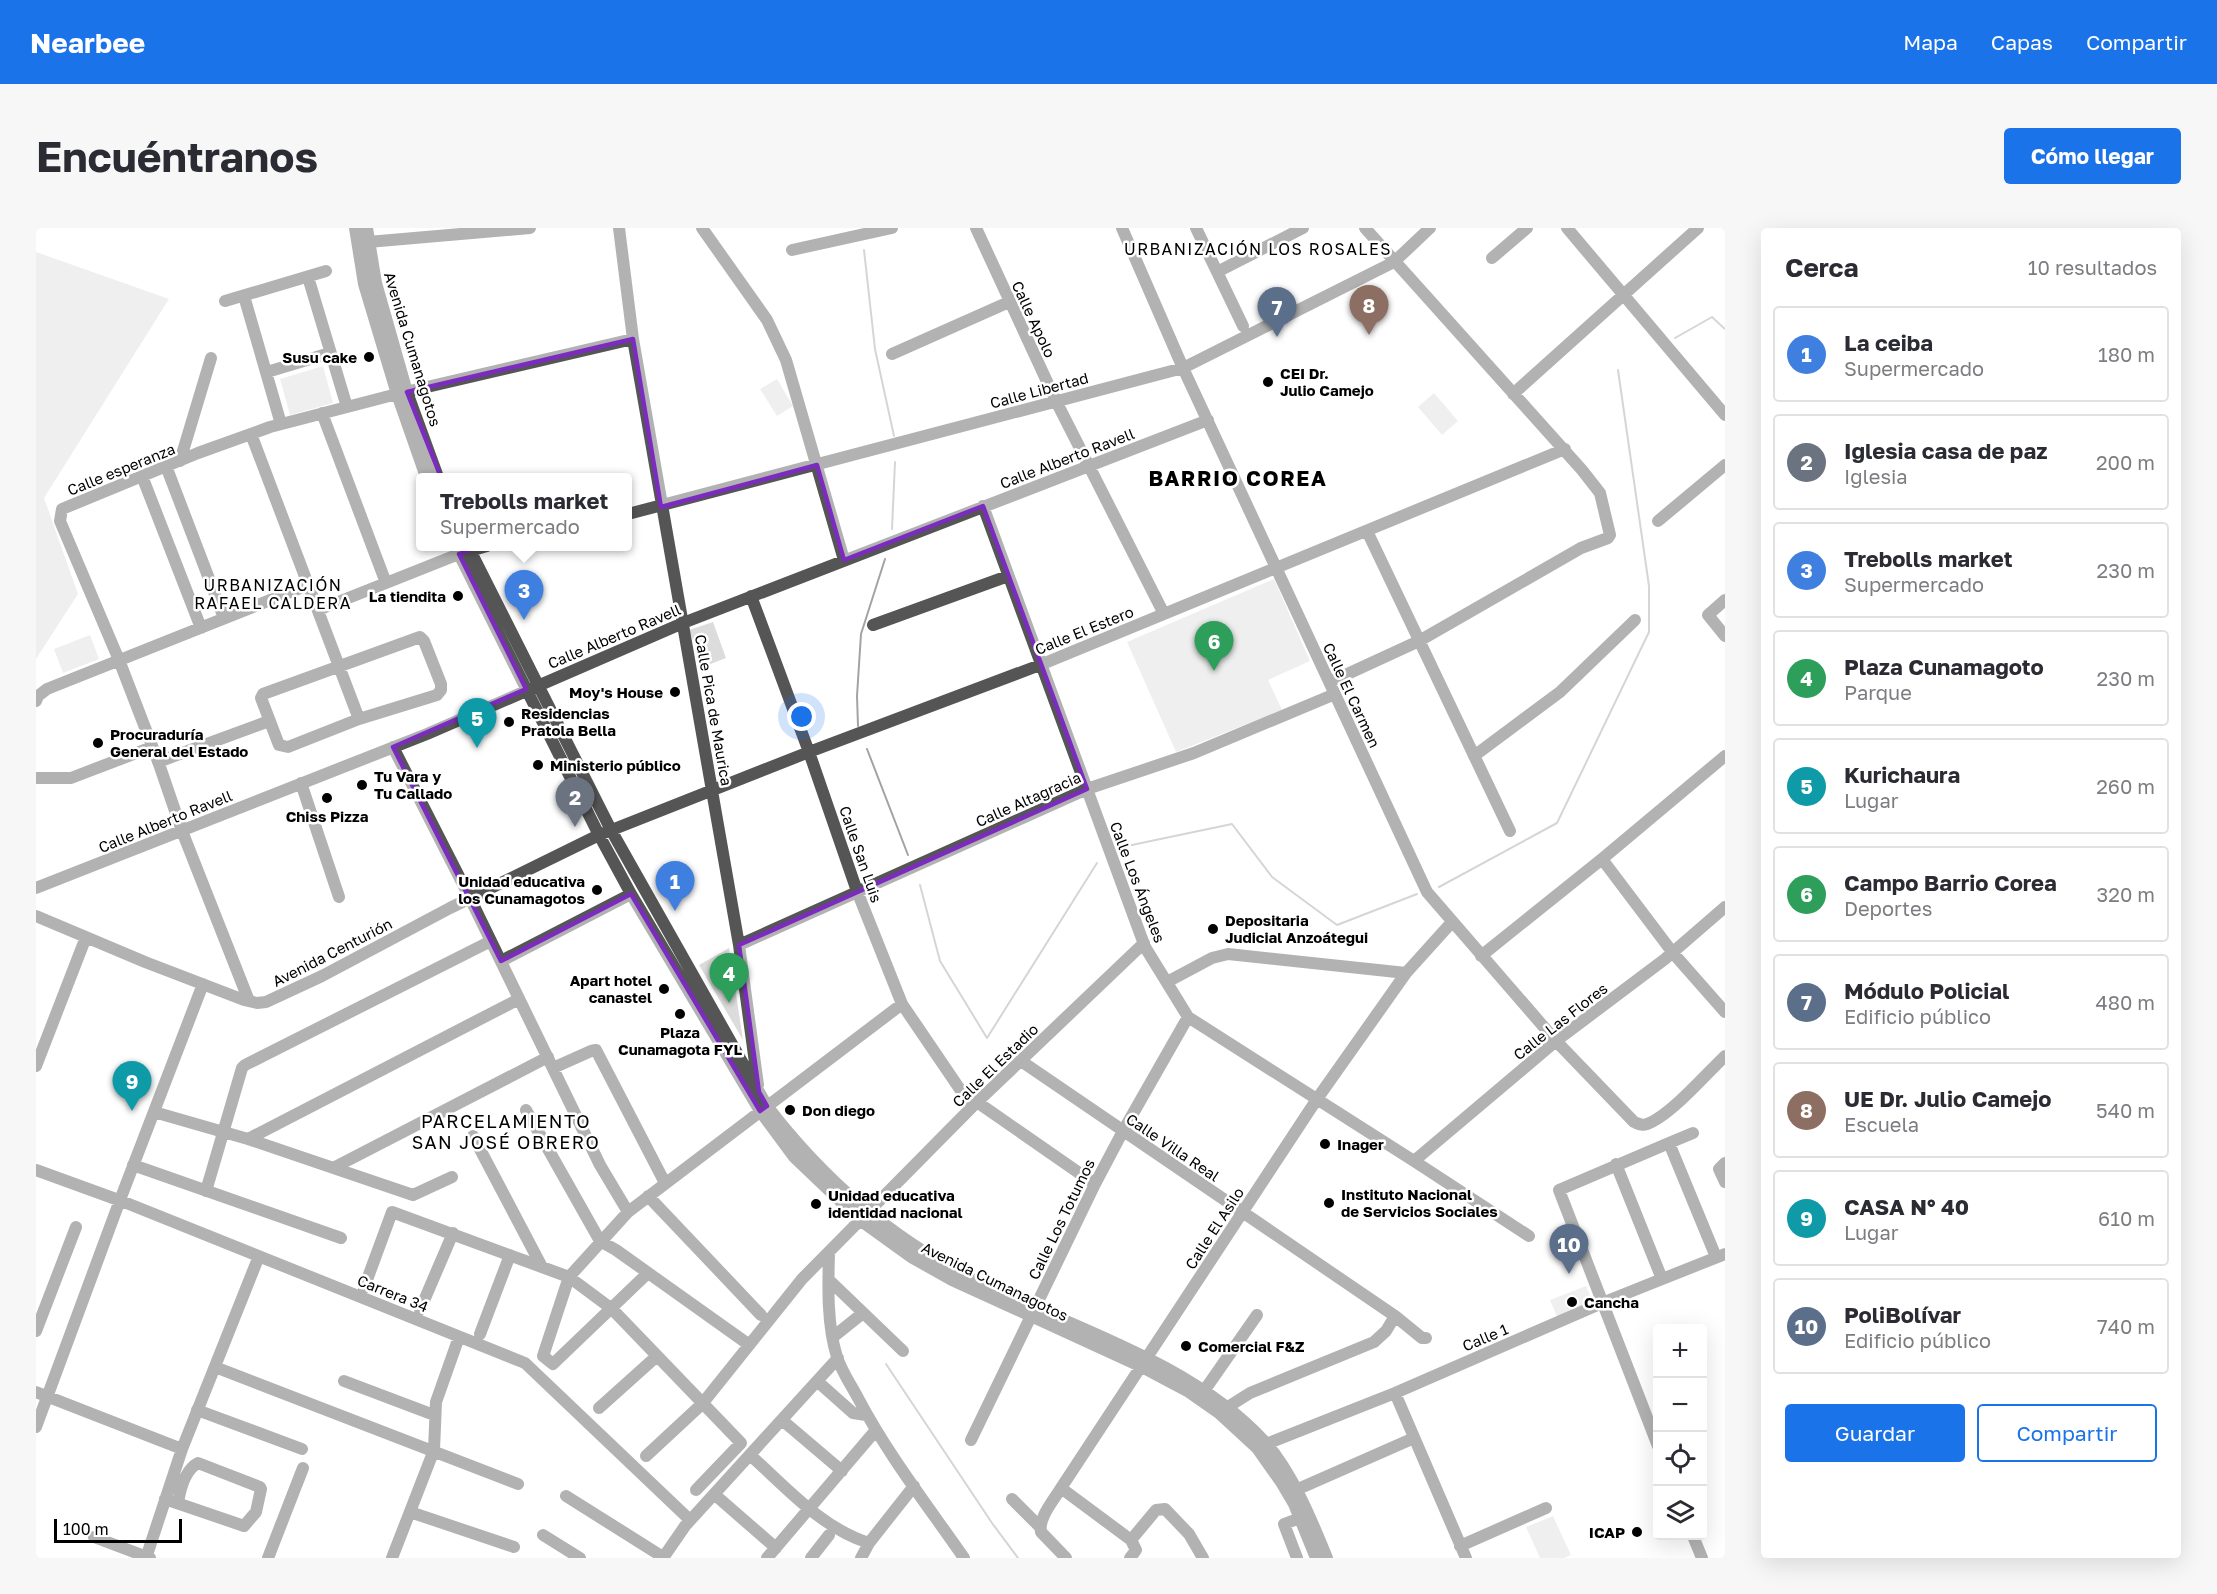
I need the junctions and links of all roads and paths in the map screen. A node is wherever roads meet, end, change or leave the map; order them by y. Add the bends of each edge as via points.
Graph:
1 (355, 228) edge
2 (367, 228) edge
3 (530, 228) edge
4 (619, 228) edge
5 (702, 228) edge
6 (892, 228) edge
7 (976, 228) edge
8 (1122, 228) edge
9 (1196, 228) edge
10 (1303, 228) edge
11 (1365, 228) edge
12 (1430, 228) edge
13 (1527, 228) edge
14 (1567, 228) edge
15 (1698, 228) edge
16 (853, 232) edge
17 (368, 242) junction
18 (792, 250) dead end
19 (1492, 258) dead end
20 (1394, 262) junction
21 (326, 271) dead end
22 (1217, 272) junction
23 (308, 277) junction
24 (1624, 295) junction
25 (244, 296) junction
26 (225, 301) dead end
27 (1009, 302) junction
28 (1243, 326) dead end
29 (633, 339) junction
30 (330, 353) junction
31 (892, 354) dead end
32 (211, 358) dead end
33 (1183, 368) junction
34 (267, 372) junction
35 (402, 393) junction
36 (1513, 394) junction
37 (1056, 401) junction
38 (347, 407) junction
39 (322, 413) junction
40 (1725, 415) edge
41 (1208, 420) junction
42 (281, 424) junction
43 (251, 434) junction
44 (1565, 449) junction
45 (180, 461) junction
46 (817, 465) junction
47 (1088, 465) junction
48 (1725, 465) edge
49 (166, 466) junction
50 (425, 473) edge
51 (436, 473) edge
52 (142, 476) junction
53 (983, 506) junction
54 (661, 507) junction
55 (632, 513) edge
56 (1658, 521) dead end
57 (1367, 531) junction
58 (458, 551) edge
59 (464, 551) edge
60 (464, 551) edge
61 (844, 560) junction
62 (1277, 567) junction
63 (1008, 576) junction
64 (386, 583) junction
65 (308, 585) junction
66 (752, 596) junction
67 (1725, 600) edge
68 (318, 610) junction
69 (1164, 614) junction
70 (224, 618) junction
71 (1635, 620) dead end
72 (683, 622) junction
73 (873, 625) dead end
74 (201, 628) junction
75 (1725, 636) edge
76 (1419, 641) junction
77 (118, 660) junction
78 (1040, 665) junction
79 (339, 666) junction
80 (1330, 682) junction
81 (538, 684) junction
82 (526, 689) junction
83 (1335, 694) junction
84 (36, 701) edge
85 (359, 719) junction
86 (269, 721) junction
87 (152, 747) junction
88 (393, 747) junction
89 (809, 752) junction
90 (1474, 756) junction
91 (1725, 756) edge
92 (158, 762) junction
93 (36, 778) edge
94 (301, 783) junction
95 (1087, 789) junction
96 (712, 791) junction
97 (611, 830) junction
98 (182, 831) junction
99 (1510, 831) dead end
100 (599, 835) junction
101 (1602, 859) junction
102 (36, 888) edge
103 (857, 891) junction
104 (631, 894) junction
105 (339, 897) dead end
106 (470, 898) junction
107 (1725, 907) edge
108 (36, 916) edge
109 (1452, 922) junction
110 (86, 937) junction
111 (491, 941) junction
112 (1144, 943) junction
113 (739, 945) junction
114 (1673, 953) junction
115 (1481, 956) junction
116 (501, 961) junction
117 (1406, 973) junction
118 (1167, 982) junction
119 (203, 984) junction
120 (519, 999) junction
121 (249, 1001) junction
122 (902, 1004) junction
123 (1725, 1012) edge
124 (1188, 1017) junction
125 (1556, 1041) junction
126 (1725, 1056) edge
127 (1021, 1061) junction
128 (551, 1063) junction
129 (36, 1066) edge
130 (759, 1092) junction
131 (1317, 1099) junction
132 (975, 1104) junction
133 (763, 1108) junction
134 (526, 1110) dead end
135 (153, 1112) junction
136 (1123, 1131) junction
137 (224, 1132) junction
138 (1693, 1133) dead end
139 (473, 1136) dead end
140 (248, 1139) junction
141 (1669, 1143) junction
142 (1414, 1161) junction
143 (1616, 1164) junction
144 (133, 1165) junction
145 (1722, 1166) edge
146 (335, 1167) junction
147 (36, 1170) edge
148 (452, 1177) dead end
149 (1725, 1182) edge
150 (665, 1183) junction
151 (1095, 1184) junction
152 (206, 1191) junction
153 (648, 1196) junction
154 (120, 1200) junction
155 (628, 1212) junction
156 (1242, 1212) junction
157 (865, 1216) junction
158 (76, 1227) dead end
159 (453, 1233) junction
160 (1528, 1236) dead end
161 (341, 1238) dead end
162 (600, 1241) junction
163 (829, 1253) junction
164 (510, 1255) junction
165 (1720, 1255) edge
166 (259, 1256) junction
167 (542, 1267) junction
168 (648, 1273) junction
169 (569, 1278) junction
170 (1662, 1279) junction
171 (828, 1280) junction
172 (363, 1288) dead end
173 (1602, 1303) junction
174 (612, 1309) junction
175 (420, 1310) dead end
176 (1032, 1312) junction
177 (863, 1313) junction
178 (761, 1315) dead end
179 (1257, 1315) dead end
180 (1395, 1316) junction
181 (36, 1331) edge
182 (480, 1334) dead end
183 (459, 1337) junction
184 (833, 1337) junction
185 (1426, 1338) dead end
186 (748, 1344) junction
187 (903, 1351) dead end
188 (657, 1356) junction
189 (838, 1358) junction
190 (1143, 1362) junction
191 (215, 1367) junction
192 (344, 1380) dead end
193 (817, 1381) junction
194 (1204, 1391) junction
195 (1395, 1393) junction
196 (42, 1394) edge
197 (702, 1404) junction
198 (599, 1408) dead end
199 (197, 1410) junction
200 (1223, 1410) junction
201 (434, 1415) junction
202 (866, 1415) junction
203 (782, 1420) junction
204 (36, 1427) edge
205 (876, 1430) junction
206 (1653, 1433) edge
207 (1414, 1438) junction
208 (971, 1440) dead end
209 (1262, 1446) junction
210 (182, 1449) junction
211 (302, 1449) dead end
212 (434, 1450) junction
213 (750, 1455) junction
214 (646, 1456) dead end
215 (303, 1468) dead end
216 (842, 1470) junction
217 (518, 1484) dead end
218 (914, 1486) junction
219 (1061, 1488) junction
220 (696, 1490) dead end
221 (1292, 1492) junction
222 (714, 1494) junction
223 (566, 1497) dead end
224 (165, 1499) junction
225 (1012, 1499) dead end
226 (178, 1503) junction
227 (1546, 1508) dead end
228 (809, 1509) junction
229 (410, 1512) junction
230 (1300, 1518) junction
231 (690, 1520) junction
232 (1040, 1527) junction
233 (543, 1535) dead end
234 (829, 1535) dead end
235 (94, 1537) dead end
236 (1131, 1540) junction
237 (1695, 1540) edge
238 (869, 1543) junction
239 (1460, 1546) junction
240 (514, 1547) dead end
241 (776, 1548) junction
242 (1199, 1556) edge
243 (663, 1557) edge
244 (147, 1558) edge
245 (268, 1558) edge
246 (392, 1558) edge
247 (580, 1558) edge
248 (767, 1558) edge
249 (811, 1558) edge
250 (861, 1558) edge
251 (964, 1558) edge
252 (1066, 1558) edge
253 (1130, 1558) edge
254 (1297, 1558) edge
255 (1316, 1558) edge
256 (1327, 1558) edge
257 (1466, 1558) edge
258 (1702, 1558) edge

1 - 35 street, Avenida Cumanagotos via 364,284
2 - 17 street, Avenida Cumanagotos
3 - 17 street
4 - 29 street, Calle Pica de Maurica
5 - 46 street via 777,340
6 - 16 street
7 - 27 street, Calle Apolo
8 - 33 street, Calle El Carmen
9 - 22 street
10 - 22 street
11 - 20 street
12 - 20 street, Calle Libertad
13 - 19 street
14 - 24 street
15 - 24 street
16 - 18 street
17 - 35 street, Avenida Cumanagotos
20 - 33 street, Calle Libertad
20 - 36 street
21 - 23 street
22 - 28 street
23 - 25 street
23 - 30 street
24 - 36 street
24 - 40 street
25 - 26 street
25 - 34 street
27 - 31 street
27 - 37 street, Calle Apolo
29 - 35 street, Calle esperanza
29 - 54 street, Calle Pica de Maurica
30 - 34 street
30 - 38 street
32 - 45 street
33 - 37 street, Calle Libertad
33 - 41 street, Calle El Carmen
34 - 42 street
35 - 38 street, Calle esperanza
35 - 50 street, Avenida Cumanagotos
35 - 51 street, Avenida Cumanagotos
36 - 44 street
37 - 46 street, Calle Libertad
37 - 47 street, Calle Apolo
38 - 39 street, Calle esperanza
39 - 42 street, Calle esperanza
39 - 64 street
41 - 47 street, Calle Alberto Ravell
41 - 62 street, Calle El Carmen
42 - 43 street, Calle esperanza
43 - 45 street, Calle esperanza
43 - 65 street
44 - 57 street, Calle El Estero
44 - 76 street via 1600,493 1610,532 1608,538 1581,548
45 - 49 street, Calle esperanza
46 - 54 street, Calle Libertad
46 - 61 street
47 - 53 street, Calle Alberto Ravell
47 - 69 street, Calle Apolo
48 - 56 street
49 - 52 street, Calle esperanza
49 - 70 street
52 - 74 street
52 - 77 street, Calle esperanza via 62,509 59,515
53 - 61 street, Calle Alberto Ravell
53 - 63 street, Calle Los Ángeles
54 - 55 street, Calle Libertad
54 - 72 street, Calle Pica de Maurica
57 - 62 street, Calle El Estero
57 - 76 street
58 - 64 street
59 - 81 street, Avenida Cumanagotos
60 - 82 street, Avenida Cumanagotos
61 - 66 street, Calle Alberto Ravell
62 - 69 street, Calle El Estero
62 - 80 street, Calle El Carmen
63 - 73 street
63 - 78 street, Calle Los Ángeles
64 - 68 street
65 - 68 street
65 - 70 street
66 - 72 street, Calle Alberto Ravell
66 - 89 street, Calle San Luis
67 - 75 street via 1708,615
68 - 79 street
69 - 78 street, Calle El Estero
70 - 74 street
71 - 90 street via 1560,692
72 - 81 street, Calle Alberto Ravell
72 - 96 street, Calle Pica de Maurica
74 - 77 street
76 - 80 street
76 - 90 street
77 - 84 street via 47,689
77 - 87 street, Calle esperanza
78 - 89 street, Calle El Estero
78 - 95 street, Calle Los Ángeles
79 - 85 street
79 - 85 street via 420,637 441,684 437,695
79 - 86 street via 263,694
80 - 83 street, Calle El Carmen
81 - 82 street, Calle Alberto Ravell
81 - 97 street, Avenida Cumanagotos
82 - 88 street, Calle Alberto Ravell
82 - 100 street, Avenida Cumanagotos
83 - 95 street, Calle Altagracia via 1194,753
83 - 109 street, Calle El Carmen via 1427,892
85 - 86 street via 284,748
86 - 92 street
87 - 92 street, Calle esperanza
87 - 93 street via 71,778
88 - 94 street, Calle Alberto Ravell
88 - 106 street
89 - 96 street, Calle El Estero
89 - 103 street, Calle San Luis
90 - 99 street
91 - 101 street
92 - 98 street, Calle esperanza
94 - 98 street, Calle Alberto Ravell
94 - 105 street
95 - 103 street, Calle Altagracia
95 - 112 street, Calle Los Ángeles
96 - 97 street, Calle El Estero
96 - 113 street, Calle Pica de Maurica
97 - 100 street, Calle El Estero
97 - 130 street, Avenida Cumanagotos
98 - 102 street, Calle Alberto Ravell
98 - 121 street, Calle esperanza
100 - 104 street, Avenida Cumanagotos
100 - 106 street, Avenida Centurión
101 - 114 street
101 - 115 street
103 - 113 street, Calle Altagracia
103 - 122 street, Calle San Luis
104 - 116 street
104 - 133 street, Avenida Cumanagotos
106 - 111 street
106 - 121 street, Avenida Centurión via 288,993 266,1002
107 - 114 street, Calle Las Flores
108 - 110 street, Avenida Centurión
109 - 115 street, Calle El Carmen
109 - 117 street, Calle El Asilo
110 - 119 street, Avenida Centurión
110 - 129 street
111 - 116 street
111 - 137 street via 245,1065
112 - 118 street, Calle Los Ángeles
112 - 127 street, Calle El Estadio
113 - 130 street, Calle Pica de Maurica
114 - 123 street
114 - 125 street, Calle Las Flores
115 - 125 street, Calle El Carmen
116 - 120 street
117 - 118 street via 1228,954 1212,958
117 - 131 street, Calle El Asilo
118 - 124 street, Calle Los Ángeles
119 - 121 street, Avenida Centurión
119 - 135 street
120 - 128 street
120 - 140 street
122 - 132 street, Calle San Luis
122 - 133 street
124 - 131 street, Calle Los Ángeles
124 - 136 street, Calle Los Totumos
125 - 126 street, Calle El Carmen via 1634,1122 1646,1125 1665,1114
125 - 142 street, Calle Las Flores
127 - 132 street, Calle El Estadio
127 - 136 street, Calle Villa Real
128 - 146 street
128 - 150 street via 596,1050
128 - 155 street via 600,1165
130 - 133 street, Avenida Cumanagotos
131 - 142 street, Calle Los Ángeles
131 - 156 street, Calle El Asilo
132 - 151 street, Calle San Luis
132 - 157 street, Calle El Estadio
133 - 150 street
133 - 157 street, Avenida Cumanagotos
134 - 162 street
135 - 137 street
135 - 144 street
136 - 151 street, Calle Los Totumos
136 - 156 street, Calle Villa Real
137 - 140 street
137 - 152 street
138 - 141 street
139 - 167 street
140 - 146 street
141 - 143 street
141 - 165 street
142 - 160 street, Calle Los Ángeles
143 - 170 street
143 - 173 street via 1559,1192
144 - 152 street
144 - 154 street
145 - 149 street
146 - 148 street via 413,1195
147 - 154 street, Carrera 34
150 - 153 street
151 - 176 street, Calle Los Totumos
152 - 161 street
153 - 155 street
153 - 178 street
154 - 166 street, Carrera 34
154 - 196 street
155 - 162 street
156 - 180 street, Calle Villa Real
156 - 190 street, Calle El Asilo
157 - 163 street
157 - 176 street, Avenida Cumanagotos
158 - 181 street
159 - 164 street
159 - 172 street via 392,1212
159 - 175 street
162 - 168 street
162 - 169 street
163 - 171 street
163 - 186 street
164 - 167 street
164 - 182 street
165 - 170 street, Calle 1
166 - 183 street, Carrera 34
166 - 191 street
167 - 169 street
168 - 174 street
168 - 186 street
169 - 174 street
169 - 174 street via 542,1355 552,1364
170 - 173 street, Calle 1
171 - 177 street
171 - 184 street
173 - 195 street, Calle 1
173 - 206 street
174 - 188 street
176 - 190 street, Avenida Cumanagotos
176 - 208 street, Calle Los Totumos
177 - 184 street
177 - 187 street
179 - 194 street
180 - 185 street, Calle Villa Real
180 - 200 street via 1374,1342 1250,1393
183 - 201 street
183 - 231 street, Carrera 34 via 525,1363
184 - 189 street
186 - 197 street
188 - 197 street
188 - 198 street
189 - 193 street
189 - 202 street
190 - 194 street, Avenida Cumanagotos via 1188,1380
190 - 200 street, Avenida Cumanagotos
190 - 219 street, Calle El Asilo
191 - 199 street
191 - 212 street
192 - 201 street
193 - 202 street via 853,1413
193 - 203 street
194 - 200 street, Avenida Cumanagotos
195 - 207 street
195 - 209 street, Calle 1
196 - 204 street
196 - 210 street
197 - 214 street
197 - 220 street via 741,1443
199 - 210 street
199 - 211 street
200 - 209 street, Avenida Cumanagotos
201 - 212 street
202 - 205 street
203 - 213 street
203 - 216 street
205 - 216 street
205 - 218 street
207 - 221 street
207 - 239 street
209 - 221 street, Avenida Cumanagotos
210 - 224 street
212 - 217 street
212 - 229 street
213 - 222 street
213 - 228 street
215 - 245 street
216 - 228 street
218 - 238 street
218 - 251 street
219 - 232 street, Calle El Asilo
219 - 236 street
221 - 230 street, Avenida Cumanagotos
221 - 256 street, Avenida Cumanagotos via 1308,1513
222 - 231 street
222 - 241 street
223 - 243 street
224 - 226 street
224 - 244 street
225 - 232 street
226 - 226 street via 244,1526 256,1512 261,1489 198,1463 186,1477
227 - 239 street
228 - 238 street
228 - 241 street
229 - 240 street
229 - 246 street
230 - 254 street via 1284,1524
230 - 255 street, Avenida Cumanagotos
231 - 243 street
232 - 252 street
233 - 247 street
234 - 249 street
235 - 244 street
236 - 242 street via 1156,1510 1165,1509 1189,1534
236 - 253 street via 1136,1550
237 - 258 street
238 - 250 street
239 - 257 street
241 - 248 street

